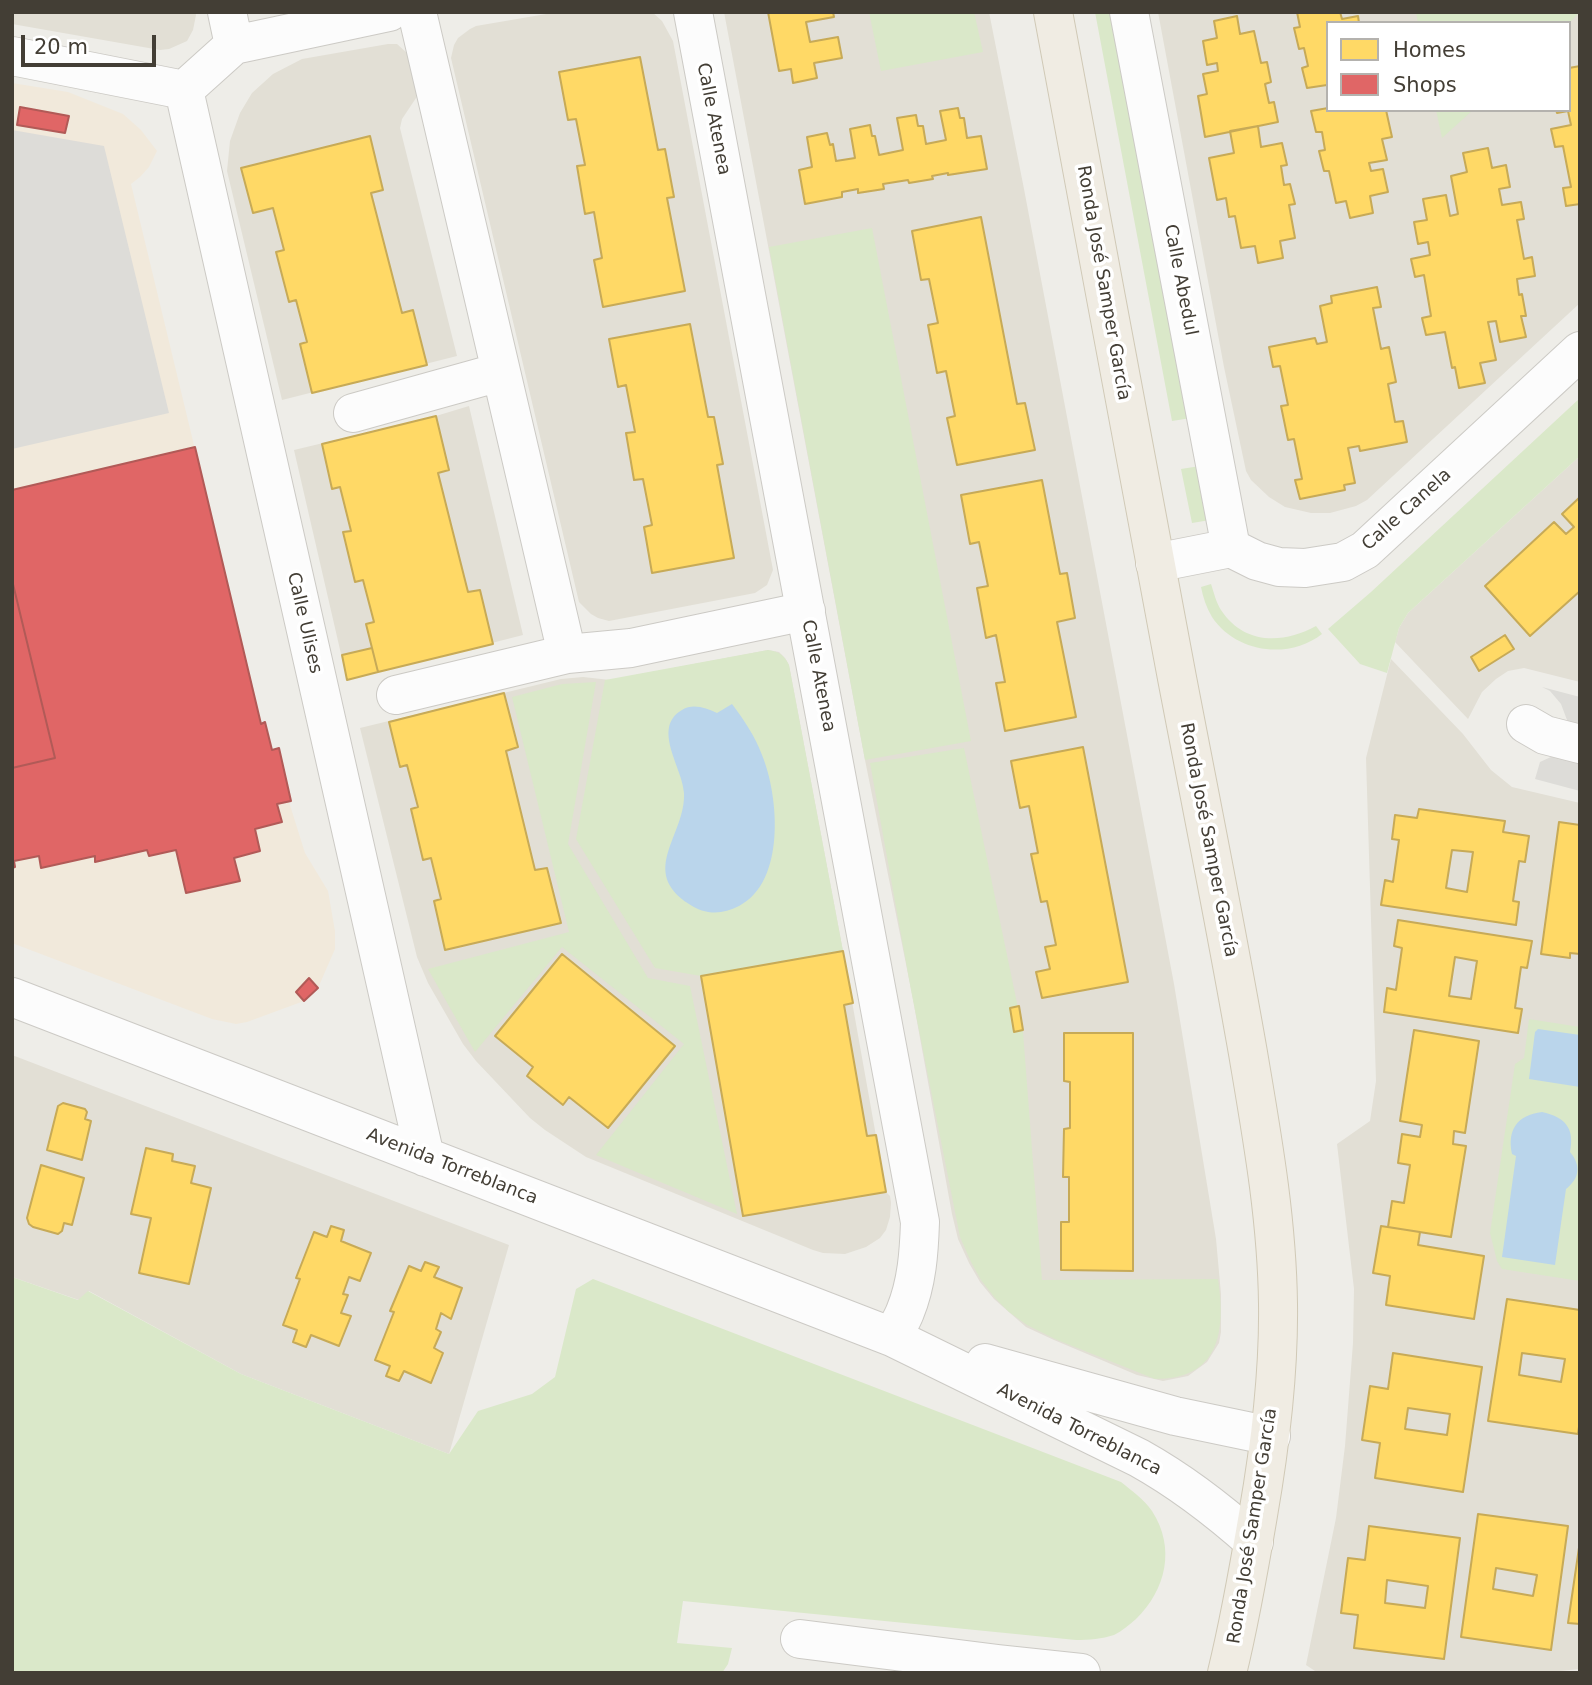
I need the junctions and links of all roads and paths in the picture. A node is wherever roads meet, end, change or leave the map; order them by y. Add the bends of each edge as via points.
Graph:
1 (388, 12) edge
2 (417, 12) edge
3 (693, 12) edge
4 (1053, 12) edge
5 (1129, 12) edge
6 (231, 29) edge
7 (12, 56) edge
8 (184, 90) junction
9 (1580, 351) edge
10 (500, 372) junction
11 (353, 413) dead end
12 (1231, 548) junction
13 (1154, 563) junction
14 (806, 611) junction
15 (567, 654) junction
16 (396, 695) dead end
17 (1526, 724) dead end
18 (1580, 744) edge
19 (12, 998) edge
20 (425, 1157) junction
21 (892, 1337) junction
22 (1271, 1436) junction
23 (1254, 1542) junction
24 (800, 1639) dead end
25 (1002, 1668) edge
26 (1081, 1673) edge
27 (1227, 1673) edge

1 - 6 street
2 - 10 street
3 - 14 street, Calle Atenea
4 - 13 main road, Ronda José Samper García
5 - 12 street, Calle Abedul
6 - 8 street
7 - 8 street
8 - 20 street, Calle Ulises
9 - 12 street, Calle Canela via 1365,550 1343,562 1305,568 1256,561
10 - 11 street
10 - 15 street
12 - 13 street
13 - 22 main road, Ronda José Samper García via 1264,1145 1275,1228 1278,1306
14 - 15 street via 631,648
14 - 21 street, Calle Atenea via 920,1222 914,1281
15 - 16 street
17 - 18 street via 1545,735
19 - 20 street, Avenida Torreblanca
20 - 21 street, Avenida Torreblanca
21 - 22 street, Avenida Torreblanca via 1186,1418
21 - 23 street, Avenida Torreblanca via 1175,1478
22 - 23 main road, Ronda José Samper García
23 - 27 main road, Ronda José Samper García
24 - 25 street
25 - 26 street

